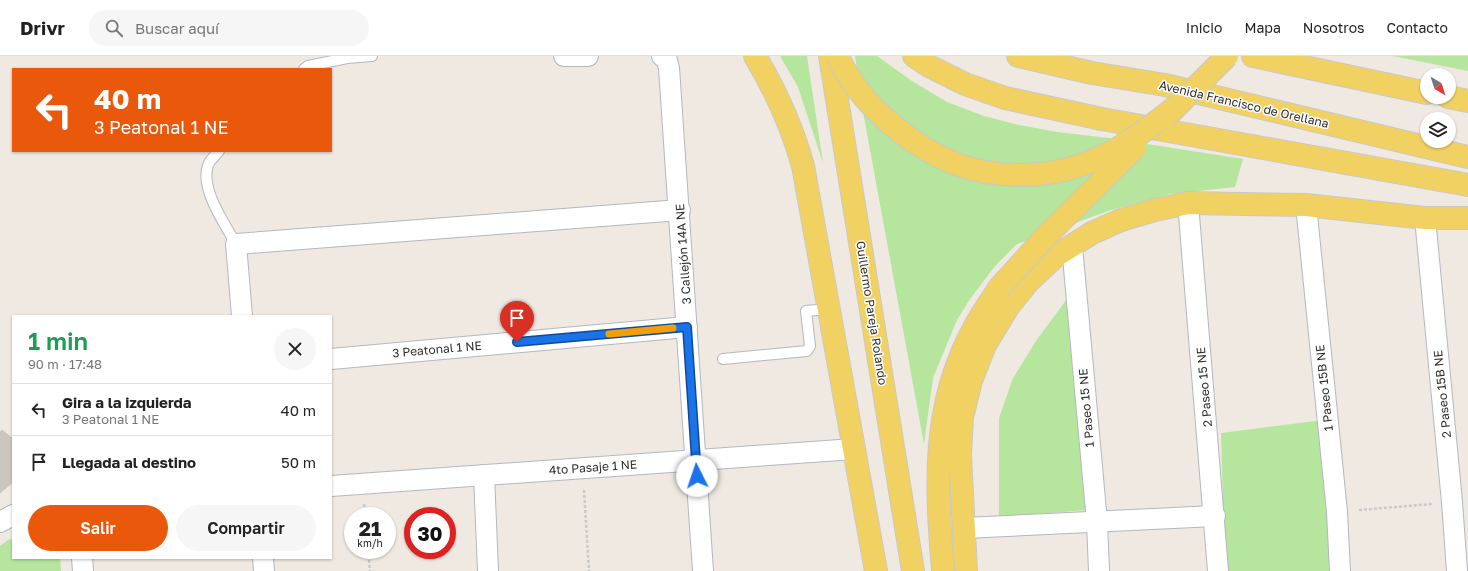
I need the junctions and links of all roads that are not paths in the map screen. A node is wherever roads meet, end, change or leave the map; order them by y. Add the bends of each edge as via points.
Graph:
1 (372, 56) edge
2 (564, 56) edge
3 (588, 56) edge
4 (664, 56) edge
5 (755, 56) edge
6 (830, 56) edge
7 (838, 56) edge
8 (914, 56) edge
9 (1018, 56) edge
10 (1227, 56) edge
11 (1253, 56) edge
12 (305, 68) edge
13 (1420, 92) edge
14 (1456, 99) edge
15 (1468, 101) edge
16 (1175, 107) junction
17 (218, 152) edge
18 (1468, 157) edge
19 (1468, 185) edge
20 (1188, 203) junction
21 (1306, 206) junction
22 (680, 210) junction
23 (1424, 218) junction
24 (1468, 218) edge
25 (236, 244) junction
26 (1072, 246) junction
27 (829, 308) junction
28 (242, 315) edge
29 (687, 327) junction
30 (332, 359) edge
31 (723, 359) dead end
32 (854, 449) junction
33 (696, 460) junction
34 (484, 475) junction
35 (332, 486) edge
36 (12, 516) edge
37 (1215, 516) junction
38 (0, 522) edge
39 (1097, 522) junction
40 (964, 528) junction
41 (1462, 549) edge
42 (82, 559) edge
43 (263, 559) edge
44 (83, 571) edge
45 (264, 571) edge
46 (488, 571) edge
47 (703, 571) edge
48 (876, 571) edge
49 (913, 571) edge
50 (943, 571) edge
51 (966, 571) edge
52 (1099, 571) edge
53 (1218, 571) edge
54 (1340, 571) edge
55 (1457, 571) edge

1 - 12 lane via 347,58
2 - 3 street
4 - 22 street, 3 Callejón 14A NE via 670,68
5 - 27 main road via 784,108 796,140
6 - 49 main road, Guillermo Pareja Rolando
7 - 16 main road, bridge via 873,107 900,132 959,165 983,171 1012,175 1042,174 1077,167 1106,156 1131,142
8 - 19 main road via 965,84 1012,100 1102,119
9 - 18 main road, Avenida Francisco de Orellana via 1092,73 1165,85
10 - 16 main road, bridge
11 - 13 main road
14 - 15 main road
16 - 50 main road, bridge via 1047,235 999,288 974,327 957,367 947,400 940,438 937,479
17 - 25 lane via 209,163 207,179 212,200
20 - 21 main road
20 - 26 main road via 1121,220 1092,233
20 - 37 street, 2 Paseo 15 NE
21 - 23 main road
21 - 54 street, 1 Paseo 15B NE via 1337,512
22 - 25 street
22 - 29 street, 3 Callejón 14A NE
23 - 24 main road
23 - 41 street, 2 Paseo 15B NE via 1452,502
25 - 28 street
26 - 39 street, 1 Paseo 15 NE
26 - 40 main road via 1057,254 1029,282 1008,307 985,345 971,382 962,417 960,454
27 - 31 lane via 806,311 810,346 807,351
27 - 32 main road
29 - 30 street, 3 Peatonal 1 NE
29 - 33 street, 3 Callejón 14A NE
32 - 33 street, 4to Pasaje 1 NE
32 - 48 main road
33 - 34 street, 4to Pasaje 1 NE
33 - 47 street, 3 Callejón 14A NE
34 - 35 street, 4to Pasaje 1 NE
34 - 46 street
36 - 38 street
37 - 39 street
37 - 53 street, 2 Paseo 15 NE
39 - 40 street
39 - 52 street, 1 Paseo 15 NE
40 - 51 main road
41 - 55 street, 2 Paseo 15B NE
42 - 44 street
43 - 45 street

